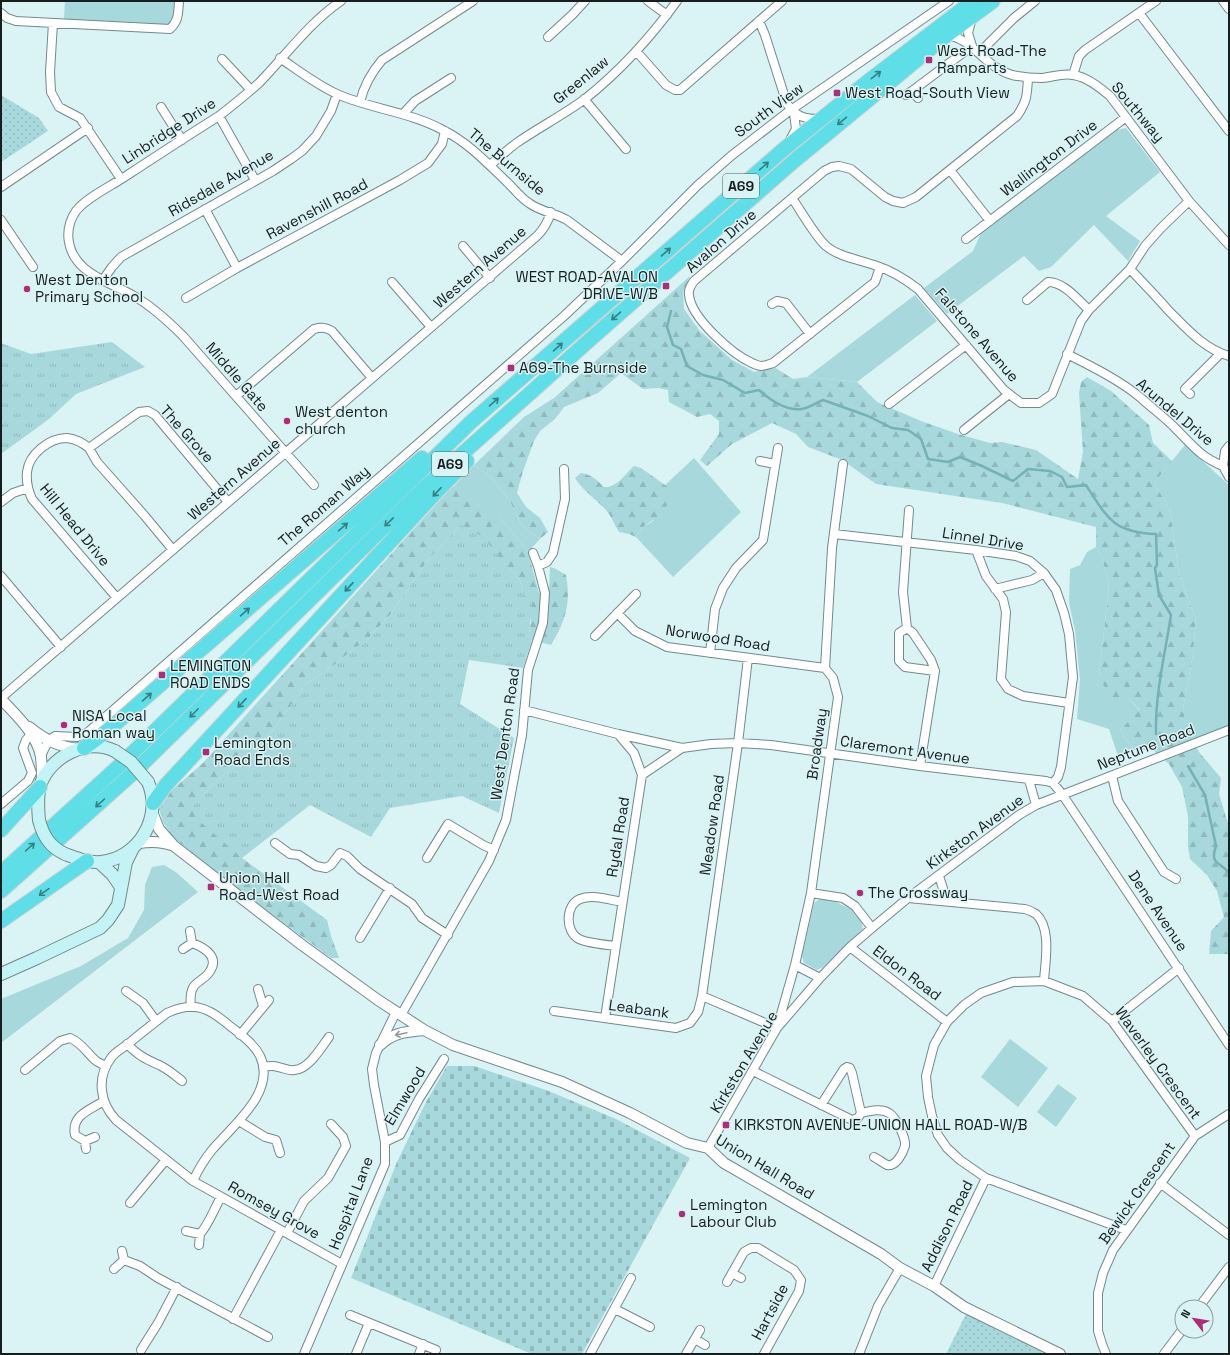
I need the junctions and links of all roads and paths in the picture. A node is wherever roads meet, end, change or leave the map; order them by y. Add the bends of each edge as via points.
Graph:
1 (179, 1) edge
2 (341, 1) edge
3 (473, 1) edge
4 (585, 1) edge
5 (648, 1) edge
6 (677, 1) edge
7 (782, 1) edge
8 (973, 1) edge
9 (993, 1) edge
10 (1035, 1) edge
11 (1156, 1) edge
12 (1223, 1) edge
13 (946, 2) edge
14 (1229, 9) edge
15 (1, 13) edge
16 (1139, 13) junction
17 (667, 15) junction
18 (973, 16) junction
19 (759, 21) junction
20 (53, 23) junction
21 (947, 35) junction
22 (548, 37) dead end
23 (972, 46) junction
24 (636, 51) junction
25 (978, 54) junction
26 (280, 58) junction
27 (222, 59) dead end
28 (1073, 75) junction
29 (451, 78) dead end
30 (1028, 78) junction
31 (251, 90) junction
32 (337, 94) junction
33 (918, 98) dead end
34 (584, 99) junction
35 (360, 102) junction
36 (161, 107) dead end
37 (792, 111) junction
38 (403, 114) junction
39 (219, 116) junction
40 (1126, 117) junction
41 (821, 119) junction
42 (88, 128) junction
43 (445, 131) junction
44 (1229, 131) edge
45 (182, 140) junction
46 (626, 149) dead end
47 (784, 149) junction
48 (490, 165) junction
49 (950, 170) junction
50 (121, 179) junction
51 (255, 180) junction
52 (1, 187) edge
53 (792, 198) junction
54 (1190, 200) junction
55 (205, 209) junction
56 (551, 212) junction
57 (1, 220) edge
58 (990, 221) junction
59 (966, 239) dead end
60 (1229, 245) edge
61 (463, 246) dead end
62 (622, 261) junction
63 (33, 267) dead end
64 (880, 267) junction
65 (237, 268) junction
66 (1130, 269) junction
67 (490, 278) junction
68 (102, 281) junction
69 (392, 282) dead end
70 (111, 285) joint
71 (186, 298) dead end
72 (1027, 300) dead end
73 (772, 304) dead end
74 (1089, 310) junction
75 (431, 328) junction
76 (810, 334) junction
77 (594, 336) junction
78 (966, 345) junction
79 (1067, 354) junction
80 (1220, 354) junction
81 (1229, 356) edge
82 (372, 378) junction
83 (1009, 394) junction
84 (1190, 394) dead end
85 (236, 396) junction
86 (889, 404) dead end
87 (471, 422) junction
88 (964, 430) dead end
89 (1229, 446) edge
90 (89, 448) junction
91 (778, 448) dead end
92 (286, 453) junction
93 (760, 461) dead end
94 (775, 464) junction
95 (843, 464) dead end
96 (1223, 466) junction
97 (564, 469) dead end
98 (1229, 477) edge
99 (314, 485) dead end
100 (28, 488) junction
101 (1, 502) edge
102 (228, 502) junction
103 (909, 510) dead end
104 (834, 534) junction
105 (907, 543) junction
106 (172, 550) junction
107 (976, 550) junction
108 (533, 553) dead end
109 (538, 566) junction
110 (1044, 573) junction
111 (1, 576) edge
112 (995, 588) junction
113 (636, 594) dead end
114 (117, 598) junction
115 (617, 613) junction
116 (907, 628) junction
117 (595, 636) dead end
118 (61, 647) junction
119 (710, 653) junction
120 (748, 658) junction
121 (825, 668) junction
122 (935, 671) junction
123 (1, 699) edge
124 (1069, 703) junction
125 (524, 710) junction
126 (1229, 730) edge
127 (33, 733) junction
128 (618, 734) junction
129 (49, 740) junction
130 (738, 743) junction
131 (81, 748) junction
132 (682, 748) junction
133 (830, 754) junction
134 (41, 756) junction
135 (920, 766) junction
136 (642, 775) junction
137 (1112, 776) junction
138 (1029, 780) junction
139 (1052, 784) junction
140 (41, 785) junction
141 (1073, 790) joint
142 (1062, 794) junction
143 (1, 804) edge
144 (1036, 805) junction
145 (153, 808) junction
146 (1, 830) edge
147 (275, 843) dead end
148 (136, 845) junction
149 (174, 846) junction
150 (494, 850) junction
151 (427, 858) dead end
152 (93, 862) junction
153 (1, 873) edge
154 (939, 876) junction
155 (1176, 879) dead end
156 (121, 887) junction
157 (390, 888) junction
158 (1, 891) edge
159 (811, 893) junction
160 (908, 898) junction
161 (622, 902) junction
162 (947, 902) junction
163 (1, 921) edge
164 (872, 928) junction
165 (190, 931) dead end
166 (448, 935) junction
167 (360, 938) dead end
168 (192, 943) junction
169 (616, 946) junction
170 (850, 948) junction
171 (183, 949) dead end
172 (795, 965) junction
173 (1179, 968) junction
174 (1, 974) edge
175 (820, 978) junction
176 (1044, 981) junction
177 (258, 989) dead end
178 (126, 991) dead end
179 (702, 996) junction
180 (191, 1007) junction
181 (554, 1011) dead end
182 (398, 1013) junction
183 (605, 1018) junction
184 (156, 1021) junction
185 (1112, 1021) junction
186 (947, 1022) junction
187 (777, 1028) junction
188 (424, 1030) junction
189 (240, 1035) junction
190 (329, 1037) dead end
191 (127, 1044) junction
192 (380, 1044) junction
193 (1229, 1045) edge
194 (444, 1059) dead end
195 (106, 1066) junction
196 (263, 1066) junction
197 (26, 1070) dead end
198 (753, 1071) junction
199 (182, 1081) dead end
200 (104, 1101) junction
201 (821, 1105) junction
202 (861, 1112) junction
203 (1229, 1114) edge
204 (239, 1121) junction
205 (331, 1124) dead end
206 (1194, 1136) junction
207 (95, 1137) dead end
208 (85, 1141) junction
209 (385, 1142) junction
210 (708, 1148) junction
211 (86, 1149) dead end
212 (280, 1153) dead end
213 (874, 1157) dead end
214 (165, 1160) junction
215 (986, 1178) junction
216 (193, 1181) junction
217 (1160, 1183) junction
218 (221, 1197) junction
219 (130, 1203) dead end
220 (1126, 1230) junction
221 (186, 1232) dead end
222 (284, 1232) junction
223 (200, 1234) junction
224 (1229, 1235) edge
225 (199, 1245) dead end
226 (122, 1251) dead end
227 (124, 1260) junction
228 (342, 1264) junction
229 (1229, 1267) edge
230 (900, 1268) junction
231 (114, 1269) dead end
232 (732, 1273) junction
233 (631, 1278) dead end
234 (741, 1278) dead end
235 (727, 1282) dead end
236 (934, 1286) junction
237 (177, 1287) junction
238 (1205, 1299) edge
239 (615, 1309) junction
240 (350, 1315) dead end
241 (233, 1319) junction
242 (369, 1322) junction
243 (650, 1327) dead end
244 (700, 1330) dead end
245 (268, 1338) dead end
246 (695, 1339) junction
247 (1175, 1339) edge
248 (423, 1344) junction
249 (706, 1345) dead end
250 (141, 1350) dead end
251 (436, 1350) dead end
252 (766, 1353) edge
253 (304, 1354) edge
254 (356, 1354) edge
255 (419, 1354) edge
256 (590, 1354) edge
257 (686, 1354) edge
258 (859, 1354) edge
259 (1060, 1354) edge
260 (1106, 1354) edge
261 (1164, 1354) edge

1 - 20 street via 178,18 170,29
2 - 26 street, Linbridge Drive via 314,22
3 - 35 street via 382,60 366,82
4 - 22 street
5 - 17 street
6 - 17 street, Greenlaw
7 - 19 street
41 -> 8 highway, A69
9 - 18 highway, A69
10 - 25 street
11 - 16 street
12 - 14 street
13 - 37 street, South View
15 - 20 street via 16,21
16 - 28 street via 1084,50 1079,56
16 - 44 street
17 - 24 street, Greenlaw
18 - 21 highway, A69
18 - 23 street, Southway via 968,32
19 - 24 street via 680,90 666,85
19 - 37 street via 784,97
20 - 42 street via 51,92 59,108 80,118
21 - 23 street, Southway
21 -> 77 highway, A69 via 806,151
23 - 25 street, Southway
23 - 33 street via 909,93
24 - 34 street, Greenlaw
25 - 30 street, Southway via 1000,70
26 - 31 street, Linbridge Drive
26 - 32 street, The Burnside
27 - 31 street
28 - 30 street, Southway
28 - 40 street, Southway via 1094,83 1110,96
29 - 38 street via 415,101
30 - 49 street via 1024,105 1017,116
31 - 39 street, Linbridge Drive
32 - 35 street, The Burnside
32 - 51 street, Ridsdale Avenue via 323,125 302,151
34 - 46 street
34 - 48 street, Greenlaw via 517,143
35 - 38 street, The Burnside
36 - 45 street
37 - 41 street via 807,119
37 - 47 street via 796,129
37 - 62 street, South View via 725,160
38 - 43 street, The Burnside
39 - 45 street, Linbridge Drive
39 - 51 street
40 - 54 street, Southway
40 - 58 street, Wallington Drive
41 - 47 highway, A69
42 - 50 street
42 - 52 street
43 - 48 street, The Burnside
43 - 65 street, Ravenshill Road via 442,144 428,162 400,180
45 - 50 street, Linbridge Drive
87 -> 47 highway, A69
48 - 56 street, The Burnside via 529,203
49 - 53 street via 903,203 885,197 851,169 839,166 824,171
49 - 58 street
50 - 68 street, Linbridge Drive via 81,206 69,229 70,248 75,258 90,274
51 - 55 street, Ridsdale Avenue
53 - 64 street, Falstone Avenue via 826,246 835,252
53 - 76 street, Avalon Drive via 694,281 689,296 691,305 702,321 726,347 760,366 773,363
54 - 60 street, Southway
54 - 66 street, Falstone Avenue via 1145,246
55 - 65 street
55 - 68 street, Ridsdale Avenue via 121,257
56 - 62 street, The Burnside via 567,220
56 - 67 street, Western Avenue via 544,229
57 - 63 street
58 - 59 street, Wallington Drive
61 - 67 street
62 - 129 street, The Roman Way via 564,316 87,734 78,737 55,736
64 - 76 street, Avalon Drive via 875,282
64 - 78 street, Falstone Avenue via 901,276 918,289
65 - 71 street, Ravenshill Road
66 - 74 street, Falstone Avenue
66 - 80 street via 1184,326
67 - 75 street, Western Avenue
68 - 70 street, Linbridge Drive
69 - 75 street
70 - 85 street, Middle Gate via 153,308 183,336
72 - 74 street via 1048,282 1056,282
73 - 76 street via 777,301 786,304
74 - 79 street, Falstone Avenue via 1081,321
75 - 82 street, Western Avenue
77 -> 145 highway via 439,489 166,785
77 -> 158 highway, A69 via 424,488 132,774
78 - 83 street, Falstone Avenue
78 - 86 street
79 - 83 street, Falstone Avenue via 1052,394 1039,403 1021,403
79 - 96 street, Arundel Drive via 1139,397 1196,450
80 - 81 street
80 - 84 street via 1185,389
82 - 85 street via 332,331 321,327 314,329
82 - 92 street, Western Avenue
83 - 88 street
85 - 92 street, Middle Gate
131 -> 87 highway via 107,731 432,450
153 -> 87 highway, A69 via 119,766
89 - 96 street via 1225,451
90 - 100 street, Hill Head Drive via 78,441 66,438 53,441 41,448 32,457 27,470
90 - 102 street, The Grove via 139,412 148,411 155,415
90 - 106 street via 97,462
91 - 94 street
92 - 99 street, Middle Gate
92 - 102 street, Western Avenue
93 - 94 street
94 - 119 street via 763,540 736,568 723,588 715,609
95 - 104 street
96 - 98 street
97 - 109 street via 565,498 553,553 547,562
100 - 101 street
100 - 114 street, Hill Head Drive via 32,499
102 - 106 street, Western Avenue
103 - 105 street
104 - 105 street, Linnel Drive
104 - 121 street
105 - 107 street, Linnel Drive
105 - 116 street via 903,592
106 - 114 street, Western Avenue
107 - 110 street, Linnel Drive via 1016,556 1030,561
107 - 112 street via 986,576
108 - 109 street, West Denton Road
109 - 125 street, West Denton Road via 545,593 543,623 528,670
110 - 112 street via 1032,580
110 - 124 street, Linnel Drive via 1056,590 1069,634 1073,677
111 - 118 street
112 - 124 street via 1003,599 1006,612 1002,679 1008,689 1023,696
113 - 115 street
114 - 118 street, Western Avenue
115 - 117 street
115 - 119 street, Norwood Road via 635,631 667,647
116 - 122 street
116 - 122 street via 899,634 899,661 905,667
118 - 123 street, Western Avenue
119 - 120 street, Norwood Road
120 - 121 street, Norwood Road
120 - 130 street, Meadow Road
121 - 133 street, Broadway via 833,678 838,697
122 - 135 street
123 - 127 street
124 - 139 street, Linnel Drive via 1061,767
125 - 128 street, Claremont Avenue
125 - 150 street, West Denton Road via 522,735 506,820
126 - 137 street, Neptune Road
127 - 129 street
127 - 134 street
127 - 143 street via 23,748 32,773 31,777
128 - 132 street, Claremont Avenue
128 - 136 street via 634,754
129 - 131 street via 60,746
129 - 134 street
130 - 132 street, Claremont Avenue
130 - 133 street, Claremont Avenue
130 - 179 street, Meadow Road
131 - 140 main road via 60,758
131 - 145 main road, bridge via 106,747 131,762 148,782
132 - 136 street
133 - 135 street, Claremont Avenue
133 - 159 street, Broadway
134 - 140 street
135 - 138 street, Claremont Avenue
136 - 161 street, Rydal Road
137 - 141 street, Neptune Road
137 - 155 street via 1118,801 1164,872
138 - 139 street, Claremont Avenue
138 - 144 street
139 - 142 street, Dene Avenue
140 - 146 highway
140 - 152 main road, bridge via 38,798 39,820 46,839 65,854
141 - 142 street, Kirkston Avenue
142 - 144 street, Kirkston Avenue
142 - 173 street, Dene Avenue
144 - 154 street, Kirkston Avenue via 1019,814
145 - 148 main road via 148,828
145 - 149 street via 160,829
147 - 157 street via 290,854 299,855 316,866 326,868 340,853
148 - 149 street via 155,841
148 - 152 main road via 118,858
148 - 156 main road via 126,862
149 - 182 street, Union Hall Road via 302,946
150 - 151 street via 448,824
150 - 166 street, West Denton Road
152 - 156 main road via 112,874
152 -> 163 highway
154 - 160 street, Kirkston Avenue
154 - 162 street
156 - 174 main road via 118,905 100,928
157 - 166 street via 412,904 422,918
157 - 167 street
159 - 164 street via 843,898 855,906
159 - 172 street, Broadway
160 - 162 street
160 - 164 street, Kirkston Avenue
161 - 169 street, Rydal Road
161 - 169 street via 589,896 578,899 571,907 568,924 571,933 580,940
162 - 176 street via 1025,909 1036,914 1042,922 1046,938
164 - 170 street, Kirkston Avenue
165 - 168 street
166 - 182 street, West Denton Road
168 - 171 street
168 - 180 street via 210,953 213,964 209,973 198,981 192,991
169 - 183 street, Rydal Road
170 - 175 street, Kirkston Avenue
170 - 186 street, Eldon Road
172 - 175 street
172 - 187 street, Broadway
173 - 185 street
173 - 193 street, Dene Avenue
175 - 187 street, Kirkston Avenue
176 - 185 street, Waverley Crescent via 1083,996
176 - 186 street, Waverley Crescent via 1013,982 981,993
177 - 189 street via 266,1003
178 - 184 street via 142,1004
179 - 183 street, Leabank via 698,1012 690,1023 676,1028
179 - 187 street
180 - 184 street, Romsey Grove via 176,1008
180 - 189 street, Romsey Grove via 214,1013
181 - 183 street, Leabank
182 - 188 street, Union Hall Road
182 - 192 street, Hospital Lane
184 - 191 street, Romsey Grove
185 - 206 street, Waverley Crescent
186 - 215 street, Waverley Crescent via 934,1045 926,1076 932,1116 938,1136 947,1148
187 - 198 street, Kirkston Avenue
188 -> 192 street via 399,1033
188 - 210 street, Union Hall Road via 453,1045 562,1082 687,1143
189 - 196 street, Romsey Grove via 254,1047
190 - 196 street via 302,1069
191 - 195 street, Romsey Grove
191 - 199 street via 140,1056 162,1066
192 - 209 street, Hospital Lane via 372,1069
194 - 209 street, Elmwood via 400,1135
195 - 197 street via 95,1060 84,1047 70,1038 60,1041
195 - 200 street, Romsey Grove via 102,1087
196 - 204 street, Romsey Grove via 264,1079 261,1088
198 - 201 street
198 - 210 street, Kirkston Avenue
200 - 208 street via 77,1118 74,1124 75,1135
200 - 214 street, Romsey Grove via 116,1120
201 - 202 street via 852,1120 858,1118
201 - 202 street via 847,1067 852,1073
202 - 213 street via 879,1110 889,1113 896,1120 904,1142 904,1147 894,1164 887,1164
203 - 206 street, Bewick Crescent
204 - 212 street via 265,1137 276,1140
204 - 216 street, Romsey Grove via 211,1151
205 - 222 street via 343,1137 346,1146 328,1178 304,1200
206 - 217 street, Bewick Crescent
207 - 208 street
208 - 211 street
209 - 228 street, Hospital Lane via 385,1164
210 - 230 street, Union Hall Road via 724,1163 881,1254
214 - 216 street, Romsey Grove
214 - 219 street
215 - 220 street, Waverley Crescent
215 - 236 street, Addison Road
216 - 218 street, Romsey Grove
217 - 220 street, Bewick Crescent
217 - 224 street
218 - 222 street, Romsey Grove
218 - 223 street via 206,1228
220 - 260 street, Bewick Crescent via 1112,1250 1098,1293 1098,1331
221 - 223 street
222 - 228 street, Romsey Grove
222 - 241 street
223 - 225 street
226 - 227 street
227 - 231 street
227 - 237 street
228 - 253 street, Hospital Lane
229 - 238 street
230 - 236 street, Union Hall Road
230 - 258 street via 878,1306
232 - 234 street
232 - 235 street, Hartside
232 - 252 street, Hartside via 744,1252 758,1248 794,1270 801,1280 799,1291
233 - 239 street
236 - 259 street, Union Hall Road via 964,1307
237 - 241 street
237 - 250 street
239 - 243 street
239 - 256 street
240 - 242 street
241 - 245 street
242 - 248 street
242 - 254 street
244 - 246 street
246 - 249 street
246 - 257 street
247 - 261 street
248 - 251 street
248 - 255 street

